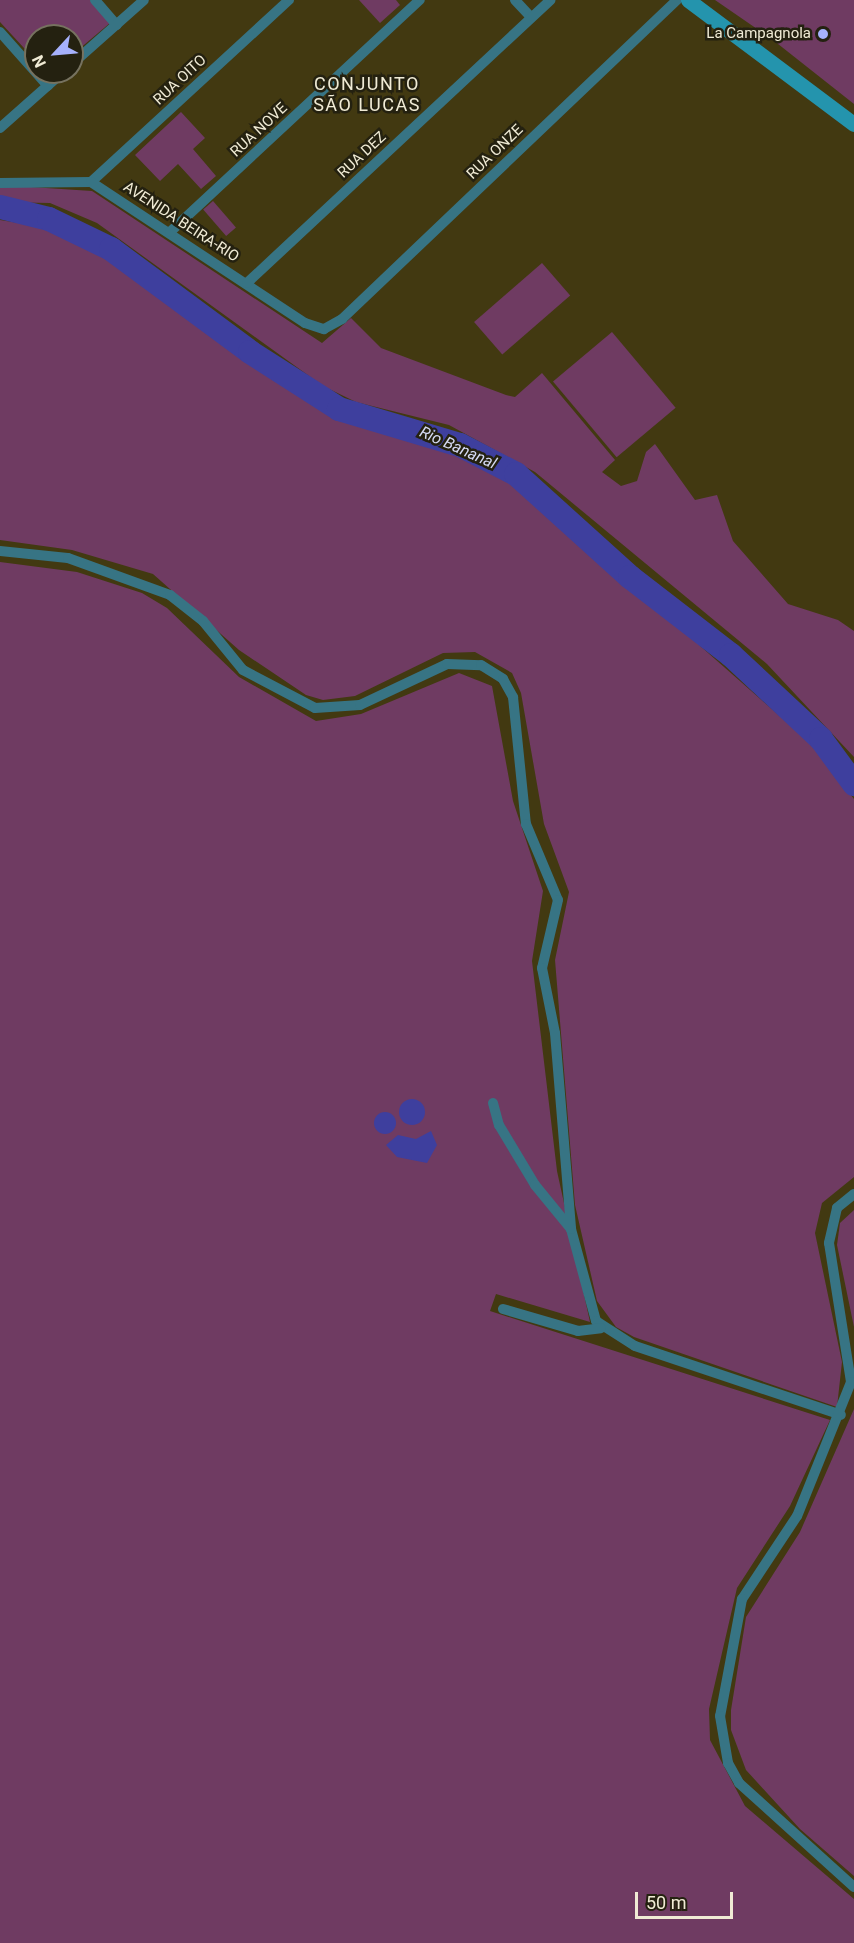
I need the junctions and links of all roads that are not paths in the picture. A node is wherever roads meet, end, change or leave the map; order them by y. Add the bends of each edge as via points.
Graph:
1 (95, 0) edge
2 (144, 0) edge
3 (289, 0) edge
4 (420, 0) edge
5 (515, 0) edge
6 (550, 0) edge
7 (677, 0) edge
8 (688, 0) edge
9 (531, 17) junction
10 (117, 25) junction
11 (0, 32) edge
12 (84, 54) edge
13 (48, 86) joint
14 (854, 124) edge
15 (0, 128) edge
16 (90, 182) junction
17 (0, 183) edge
18 (170, 232) junction
19 (247, 282) junction
20 (333, 324) joint
21 (0, 551) edge
22 (493, 1103) dead end
23 (854, 1194) edge
24 (571, 1229) junction
25 (503, 1309) dead end
26 (601, 1328) junction
27 (841, 1415) junction
28 (854, 1887) edge

1 - 10 street
2 - 10 street
3 - 16 street, RUA OITO
4 - 18 street, RUA NOVE
5 - 9 street
6 - 9 street, RUA DEZ
7 - 20 street, RUA ONZE
8 - 14 main road
9 - 19 street, RUA DEZ
10 - 12 street
11 - 13 street
13 - 15 street
16 - 17 street
16 - 18 street, AVENIDA BEIRA-RIO
18 - 19 street, AVENIDA BEIRA-RIO
19 - 20 street, AVENIDA BEIRA-RIO via 310,326
21 - 24 street via 68,558 170,595 203,621 243,670 315,708 360,705 447,664 481,665 510,687 526,824 558,900 542,968 555,1033
22 - 24 street via 536,1185
23 - 27 street via 837,1208 830,1230 830,1257 852,1368
24 - 26 street
25 - 26 street via 578,1331
26 - 27 street via 635,1346
27 - 28 street via 797,1516 742,1599 720,1735 740,1783

